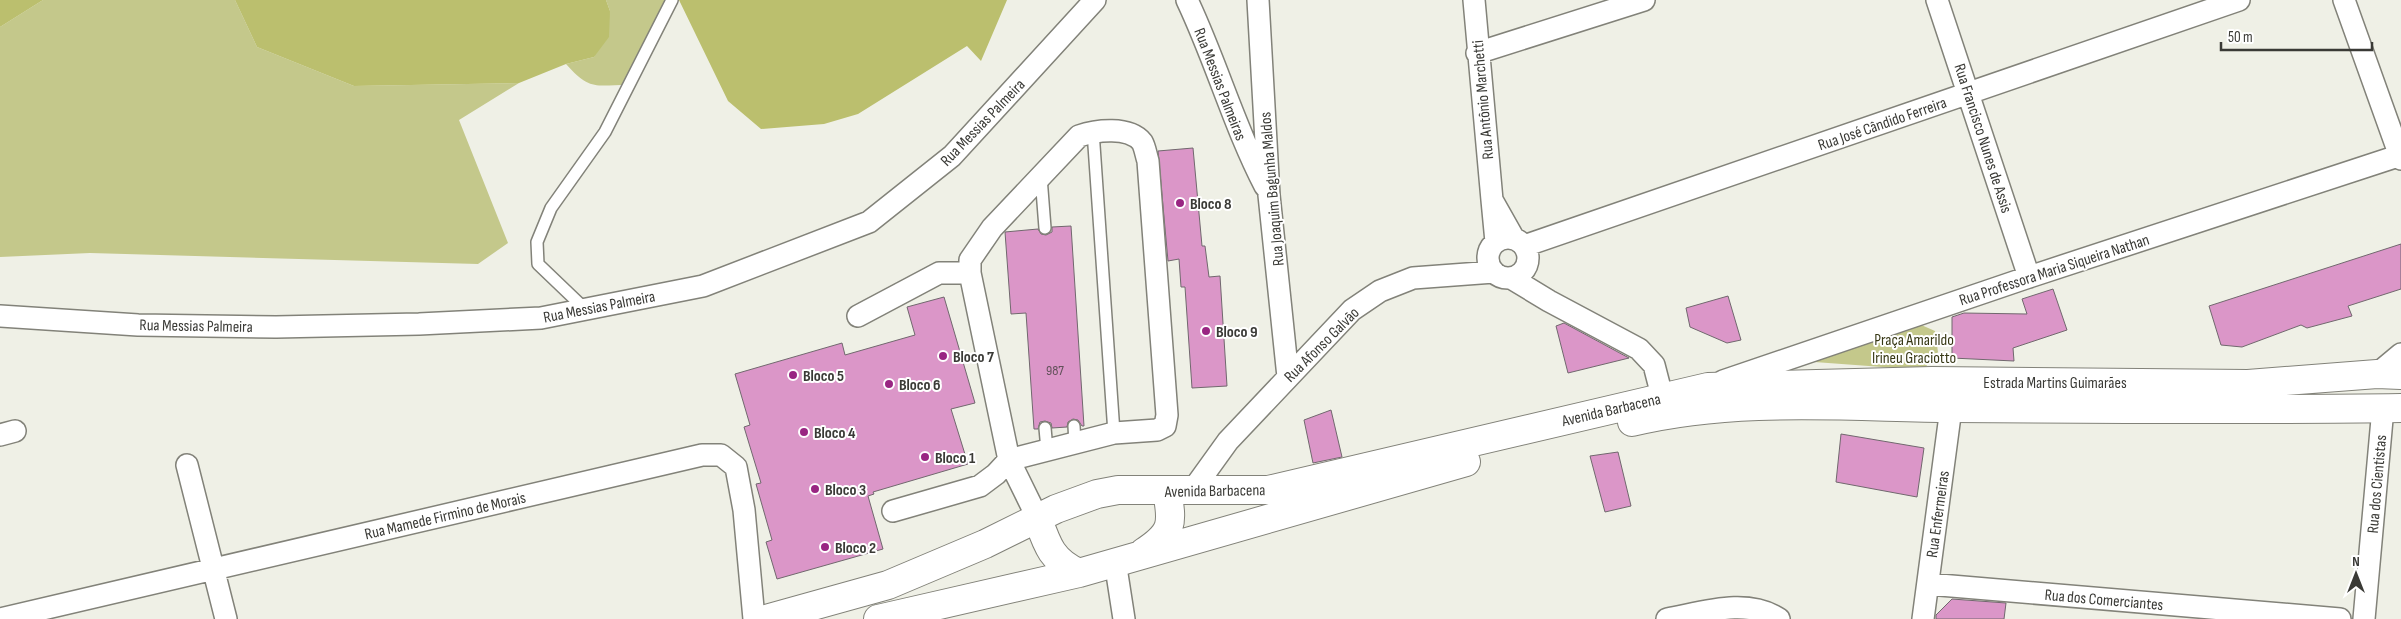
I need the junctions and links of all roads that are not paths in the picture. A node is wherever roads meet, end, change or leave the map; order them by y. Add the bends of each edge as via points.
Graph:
1 (672, 0) edge
2 (1094, 0) edge
3 (1187, 0) edge
4 (1258, 0) edge
5 (1474, 0) edge
6 (1644, 0) edge
7 (1937, 0) edge
8 (2239, 0) edge
9 (2344, 0) edge
10 (1477, 53) junction
11 (1969, 92) junction
12 (1093, 131) junction
13 (2400, 156) edge
14 (1041, 178) junction
15 (1269, 194) junction
16 (1045, 228) dead end
17 (1512, 242) junction
18 (970, 273) junction
19 (1502, 275) junction
20 (2029, 277) junction
21 (585, 309) junction
22 (0, 316) edge
23 (858, 316) dead end
24 (2401, 354) edge
25 (2389, 375) edge
26 (1288, 377) junction
27 (1708, 387) junction
28 (1662, 396) junction
29 (1747, 406) joint
30 (1951, 408) junction
31 (2392, 408) edge
32 (1045, 428) dead end
33 (1114, 433) junction
34 (1047, 450) junction
35 (1009, 460) junction
36 (187, 464) dead end
37 (1179, 491) junction
38 (892, 511) dead end
39 (1038, 519) junction
40 (1128, 558) junction
41 (213, 570) junction
42 (1079, 573) junction
43 (1928, 584) junction
44 (1775, 616) edge
45 (0, 619) edge
46 (226, 619) edge
47 (754, 619) edge
48 (766, 619) edge
49 (878, 619) edge
50 (1124, 619) edge
51 (1666, 619) edge
52 (1922, 619) edge
53 (2340, 619) edge
54 (2364, 619) edge

1 - 21 lane via 605,132 551,208 537,242 538,264
2 - 21 street, Rua Messias Palmeira via 952,156 869,222 703,286
3 - 15 street, Rua Messias Palmeiras via 1206,41 1247,152
4 - 15 street, Rua Joaquim Bagunha Maldos
5 - 10 street, Rua Antônio Marchetti
6 - 10 street
7 - 11 street, Rua Francisco Nunes de Assis
8 - 11 street, Rua José Cândido Ferreira
9 - 13 street
10 - 17 street, Rua Antônio Marchetti via 1492,200
11 - 17 street, Rua José Cândido Ferreira
11 - 20 street, Rua Francisco Nunes de Assis
12 - 14 street via 1079,136
12 - 33 lane
12 - 33 street via 1130,133 1142,143 1148,161 1168,415 1165,426 1157,430
13 - 20 street, Rua Professora Maria Siqueira Nathan
14 - 16 lane
14 - 18 street via 982,241 970,260
15 - 26 street, Rua Joaquim Bagunha Maldos
17 - 19 street via 1492,246 1488,258
17 - 19 street via 1527,252 1527,263 1521,273
18 - 23 street via 938,273
18 - 35 street
19 - 26 street, Rua Afonso Galvão via 1413,278 1380,291 1352,310
19 - 28 street via 1639,349 1654,365
20 - 27 street, Rua Professora Maria Siqueira Nathan
21 - 22 street, Rua Messias Palmeira via 541,318 276,327 138,325
24 - 25 street
25 - 27 main road, Estrada Martins Guimarães via 2248,384 1932,381
25 - 31 main road via 2376,388
26 - 37 street, Rua Afonso Galvão
27 - 28 main road, Avenida Barbacena
28 - 37 main road, Avenida Barbacena via 1268,490
29 - 30 main road, Estrada Martins Guimarães
29 - 40 main road, Avenida Barbacena via 1658,416 1447,467
30 - 31 main road, Estrada Martins Guimarães
30 - 43 street, Rua Enfermeiras
31 - 54 street, Rua dos Cientistas
32 - 34 lane
33 - 34 street via 1075,435
34 - 35 street
35 - 38 street via 980,486
35 - 39 street
36 - 41 street
37 - 39 main road, Avenida Barbacena via 1118,490 1097,494
37 - 40 main road via 1168,533 1158,543
39 - 42 main road via 1052,552 1065,566
39 - 48 main road, Avenida Barbacena via 888,585
40 - 42 main road, Avenida Barbacena
40 - 50 street
41 - 45 street, Rua Mamede Firmino de Morais
41 - 46 street
41 - 47 street, Rua Mamede Firmino de Morais via 670,461 721,455 736,466 744,510
42 - 49 main road, Avenida Barbacena
43 - 52 street, Rua Enfermeiras
43 - 53 street, Rua dos Comerciantes
44 - 51 street via 1740,607

